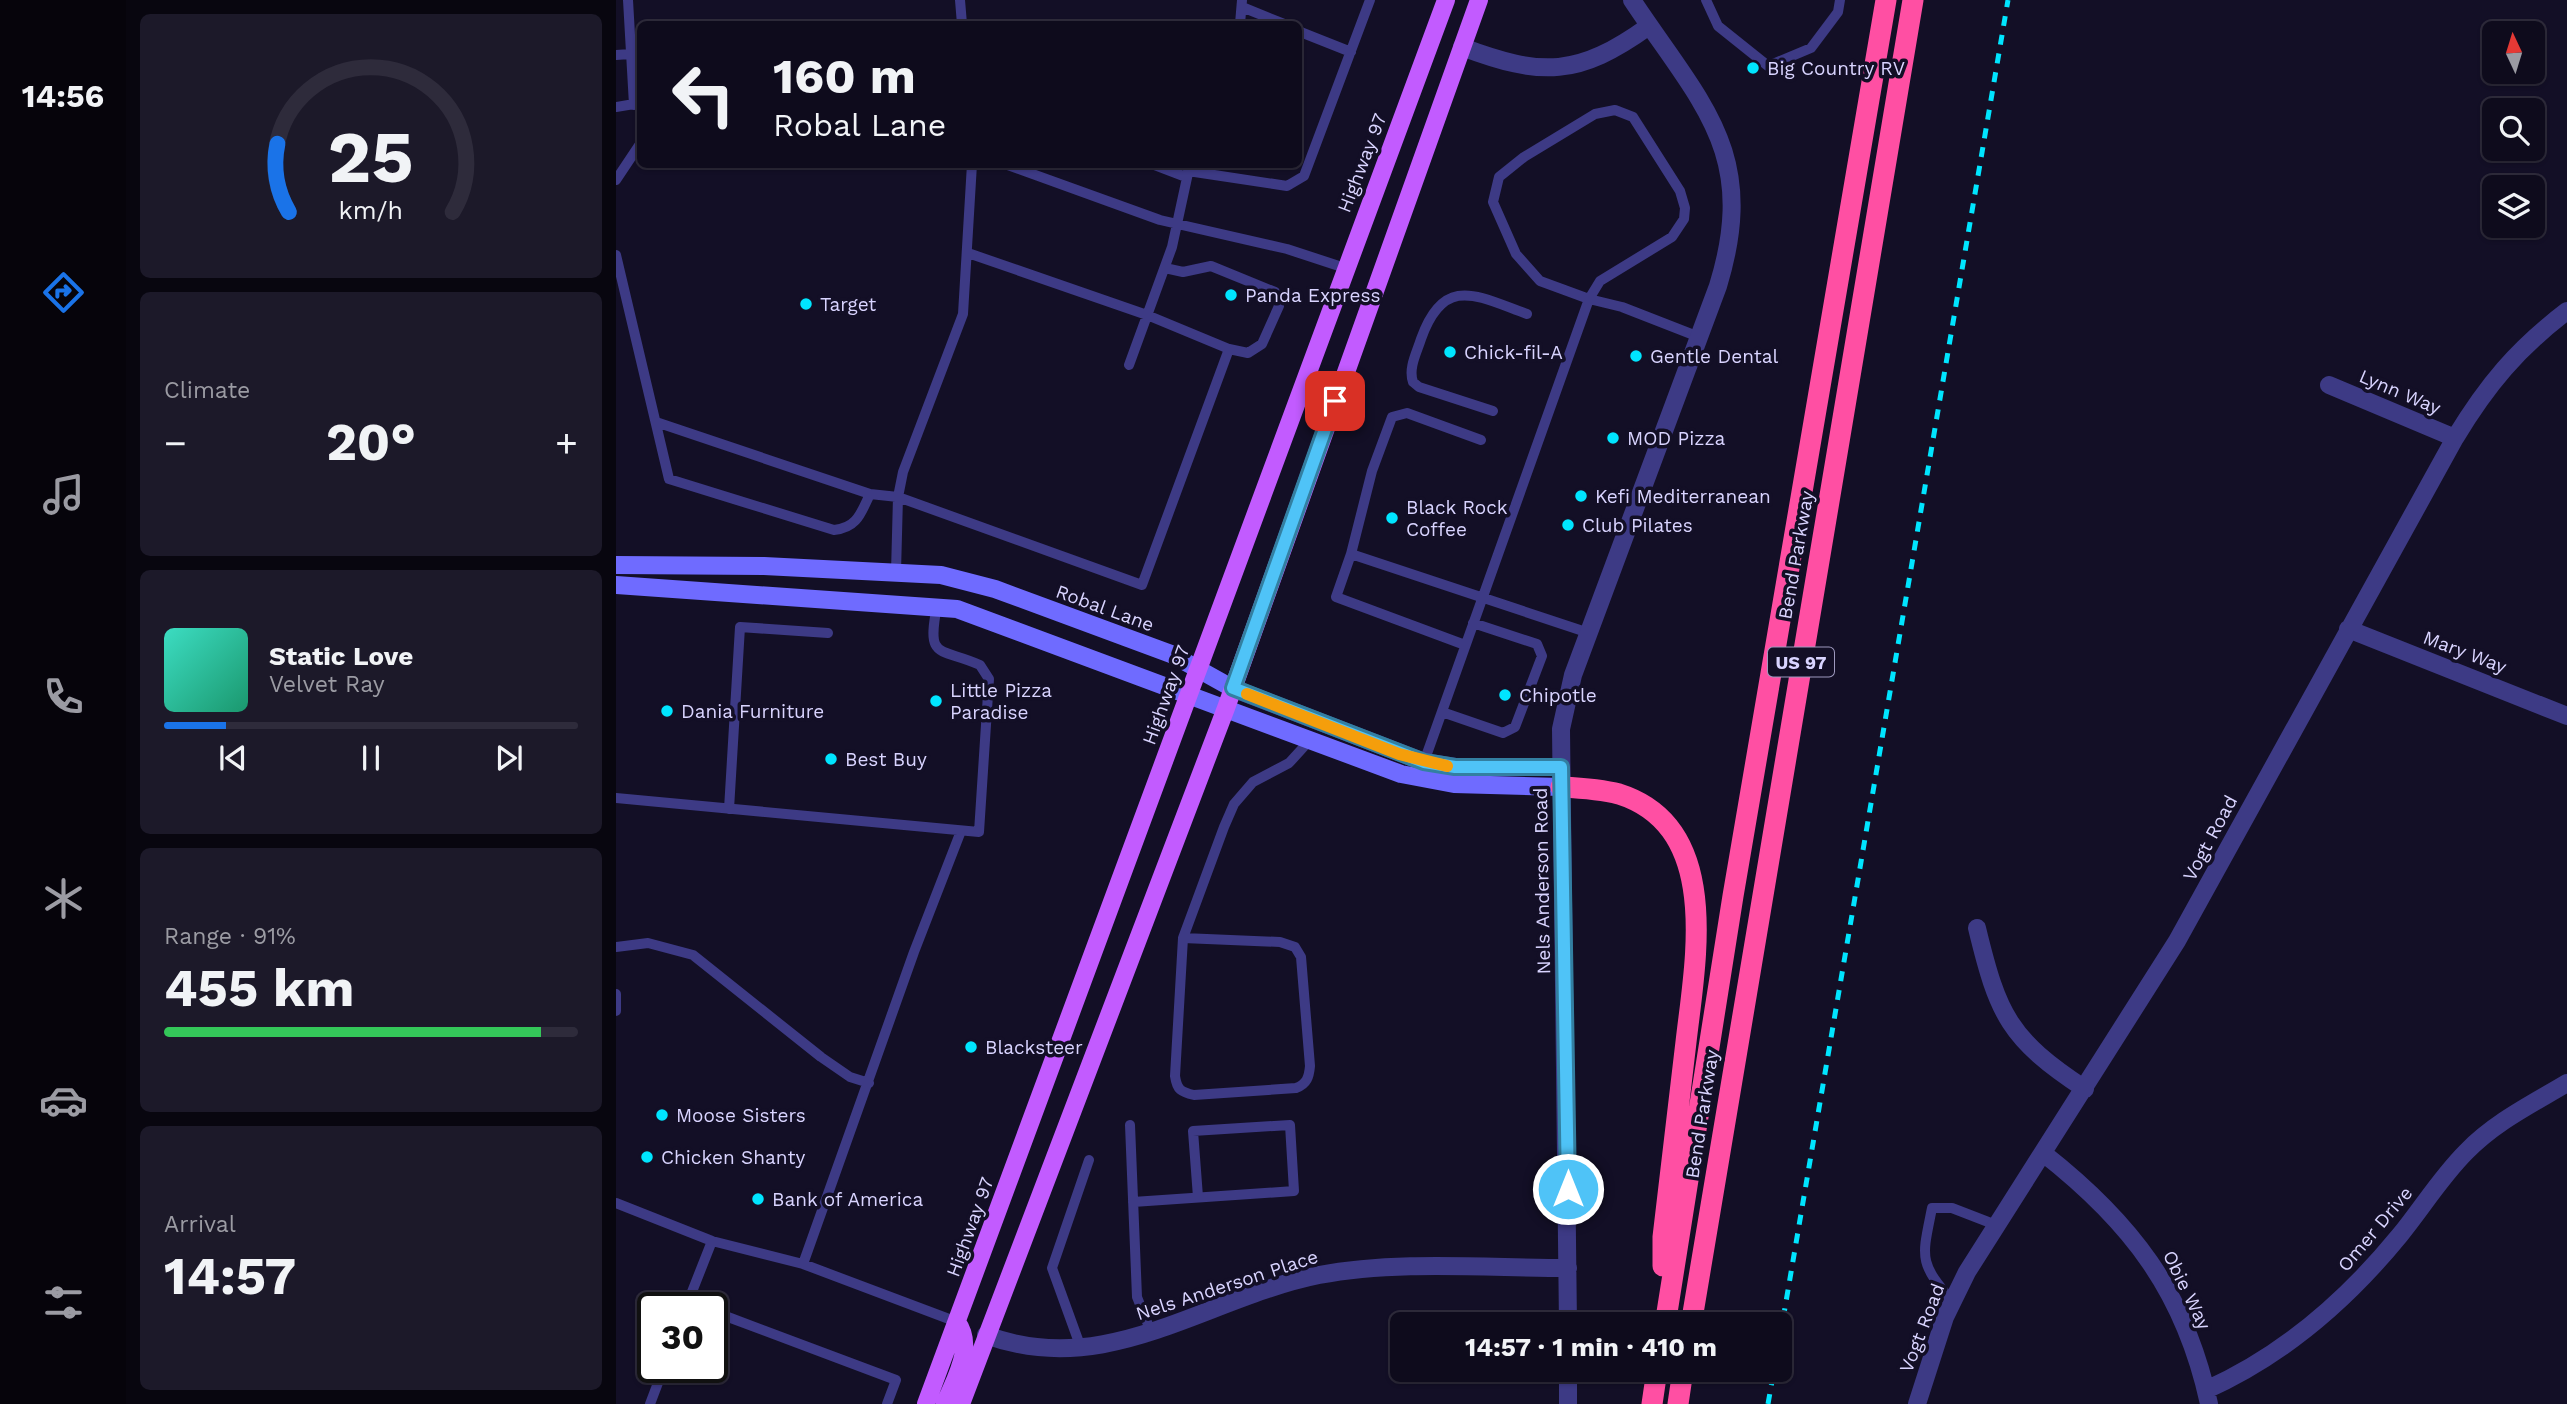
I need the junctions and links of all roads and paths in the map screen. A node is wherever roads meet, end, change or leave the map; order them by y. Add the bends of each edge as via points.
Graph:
1 (628, 0) edge
2 (960, 0) edge
3 (1370, 0) edge
4 (1446, 0) edge
5 (1479, 0) edge
6 (1632, 0) edge
7 (1706, 0) edge
8 (1840, 0) edge
9 (1886, 0) edge
10 (1913, 0) edge
11 (1242, 4) edge
12 (962, 21) edge
13 (1278, 21) edge
14 (1649, 26) junction
15 (1302, 33) edge
16 (1462, 47) junction
17 (1351, 52) junction
18 (631, 54) junction
19 (616, 55) edge
20 (637, 104) edge
21 (616, 107) edge
22 (637, 148) edge
23 (972, 168) edge
24 (1016, 168) edge
25 (1188, 171) edge
26 (616, 180) edge
27 (1175, 224) junction
28 (968, 253) junction
29 (616, 255) edge
30 (1165, 268) junction
31 (1345, 268) junction
32 (1589, 299) junction
33 (2567, 311) edge
34 (1527, 314) dead end
35 (1147, 315) junction
36 (1699, 337) junction
37 (1229, 349) junction
38 (1129, 365) dead end
39 (2329, 385) dead end
40 (1493, 411) dead end
41 (656, 422) junction
42 (2455, 438) junction
43 (1481, 440) dead end
44 (870, 494) junction
45 (898, 497) junction
46 (1351, 554) junction
47 (616, 565) edge
48 (896, 572) junction
49 (616, 585) edge
50 (1483, 597) junction
51 (937, 606) junction
52 (1473, 623) junction
53 (2348, 629) junction
54 (828, 633) dead end
55 (1589, 633) junction
56 (1465, 645) junction
57 (1198, 669) junction
58 (1233, 688) junction
59 (1189, 694) junction
60 (1226, 708) junction
61 (1442, 712) junction
62 (2567, 716) edge
63 (1310, 740) junction
64 (1424, 762) junction
65 (1561, 777) junction
66 (616, 798) edge
67 (729, 809) junction
68 (961, 831) junction
69 (1977, 928) dead end
70 (1183, 939) junction
71 (616, 947) edge
72 (616, 994) edge
73 (616, 1011) edge
74 (869, 1083) junction
75 (2567, 1083) edge
76 (2085, 1089) junction
77 (1130, 1125) dead end
78 (2043, 1153) junction
79 (1089, 1160) dead end
80 (1198, 1198) junction
81 (1133, 1202) junction
82 (616, 1203) edge
83 (1996, 1225) junction
84 (712, 1241) junction
85 (803, 1264) junction
86 (1568, 1268) junction
87 (692, 1292) edge
88 (1953, 1302) junction
89 (1568, 1312) edge
90 (1663, 1312) edge
91 (1665, 1312) edge
92 (1693, 1312) edge
93 (728, 1317) edge
94 (957, 1322) junction
95 (1151, 1332) junction
96 (986, 1335) junction
97 (1081, 1349) junction
98 (1569, 1382) edge
99 (1655, 1382) edge
100 (1681, 1382) edge
101 (658, 1383) edge
102 (2207, 1397) edge
103 (650, 1404) edge
104 (887, 1404) edge
105 (926, 1404) edge
106 (945, 1404) edge
107 (961, 1404) edge
108 (1569, 1404) edge
109 (1652, 1404) edge
110 (1678, 1404) edge
111 (1917, 1404) edge

1 - 18 lane
2 - 12 lane
3 - 17 lane
4 - 31 main road, Highway 97
5 - 16 main road
6 - 14 street, Nels Anderson Road
7 - 8 lane via 1718,26 1768,66 1811,47 1838,12
9 - 91 highway, Bend Parkway / US 97
10 - 92 highway, Bend Parkway / US 97
11 - 13 lane
14 - 16 street via 1603,56 1560,67 1516,65
14 - 36 street, Nels Anderson Road via 1714,123 1733,196 1730,247
15 - 17 lane
16 - 58 main road
17 - 25 lane via 1304,176 1296,183 1287,186
18 - 19 lane
18 - 20 lane
20 - 21 lane
22 - 26 lane
23 - 28 lane
24 - 27 lane
25 - 27 lane
27 - 30 lane
27 - 31 lane via 1287,248
28 - 35 lane
28 - 45 lane via 963,314 903,472
29 - 41 lane
30 - 35 lane
30 - 37 lane via 1183,272 1211,266 1275,292 1279,306 1262,344 1248,353
31 - 57 main road, Highway 97
32 - 32 lane via 1540,281 1516,254 1493,202 1499,177 1524,157 1595,114 1615,110 1633,117 1680,191 1684,219 1672,237 1600,281
32 - 36 lane
32 - 50 lane
33 - 42 street, Vogt Road via 2513,356 2484,390
34 - 40 lane via 1473,295 1455,296 1430,314 1410,373 1413,382
35 - 37 lane
35 - 38 lane
36 - 55 street, Nels Anderson Road
37 - 45 lane via 1142,585
39 - 42 street, Lynn Way
41 - 44 lane
41 - 44 lane via 669,479 834,530 847,529 858,520
42 - 53 street, Vogt Road
43 - 46 lane via 1407,413 1392,417 1372,471
44 - 45 lane
45 - 48 lane
46 - 50 lane
46 - 56 lane via 1336,597
47 - 48 main road, Robal Lane
48 - 57 main road, Robal Lane via 941,575 995,589 1171,654
49 - 51 main road
50 - 52 lane
50 - 55 lane
51 - 59 main road via 979,615
51 - 68 lane via 932,632 936,646 948,656 981,665 989,679 979,832
52 - 56 lane
52 - 61 lane via 1537,644 1542,656 1515,727 1503,733
53 - 62 street, Mary Way
53 - 76 street, Vogt Road via 2177,941
54 - 67 lane via 740,627
55 - 65 street, Nels Anderson Road via 1566,699
56 - 61 lane
57 - 58 main road, Robal Lane
57 - 59 main road, Highway 97
58 - 60 main road
58 - 64 street, Robal Lane
59 - 60 main road
59 - 94 main road, Highway 97
60 - 63 main road
60 - 96 main road
61 - 64 lane
63 - 65 main road via 1391,771 1436,782
63 - 70 lane via 1289,763 1253,782 1234,804
64 - 65 street, Robal Lane
65 - 86 street, Nels Anderson Road
65 - 90 highway via 1621,795 1651,814 1685,856 1696,897 1696,948 1663,1237
66 - 67 lane
67 - 68 lane
68 - 74 lane
69 - 76 street via 2001,1011 2046,1063
70 - 70 lane via 1177,1087 1194,1095 1303,1085 1310,1066 1301,957 1295,947 1280,942
71 - 74 lane via 648,943 693,955 821,1057 850,1077
72 - 73 lane
74 - 85 lane
75 - 102 street, Omer Drive via 2501,1122 2466,1152 2359,1282 2322,1316
76 - 78 street, Vogt Road
77 - 81 lane
78 - 83 street, Vogt Road
78 - 102 street, Obie Way via 2088,1188 2151,1259 2188,1336
79 - 97 lane via 1052,1268
80 - 80 lane via 1294,1191 1290,1125 1193,1131
80 - 81 lane
81 - 95 lane via 1137,1297
82 - 84 lane
83 - 88 street, Vogt Road
83 - 88 lane via 1952,1208 1932,1208 1925,1265
84 - 85 lane
84 - 87 lane
85 - 94 lane
86 - 89 street, Nels Anderson Road
86 - 95 street, Nels Anderson Place via 1357,1269 1316,1276
88 - 111 street, Vogt Road
93 - 104 lane via 896,1380
94 - 105 main road, Highway 97
94 - 106 main road via 966,1345
95 - 97 street, Nels Anderson Place
96 - 97 street, Nels Anderson Place via 1038,1348
96 - 107 main road
98 - 108 street
99 - 109 highway
100 - 110 highway
101 - 103 lane

